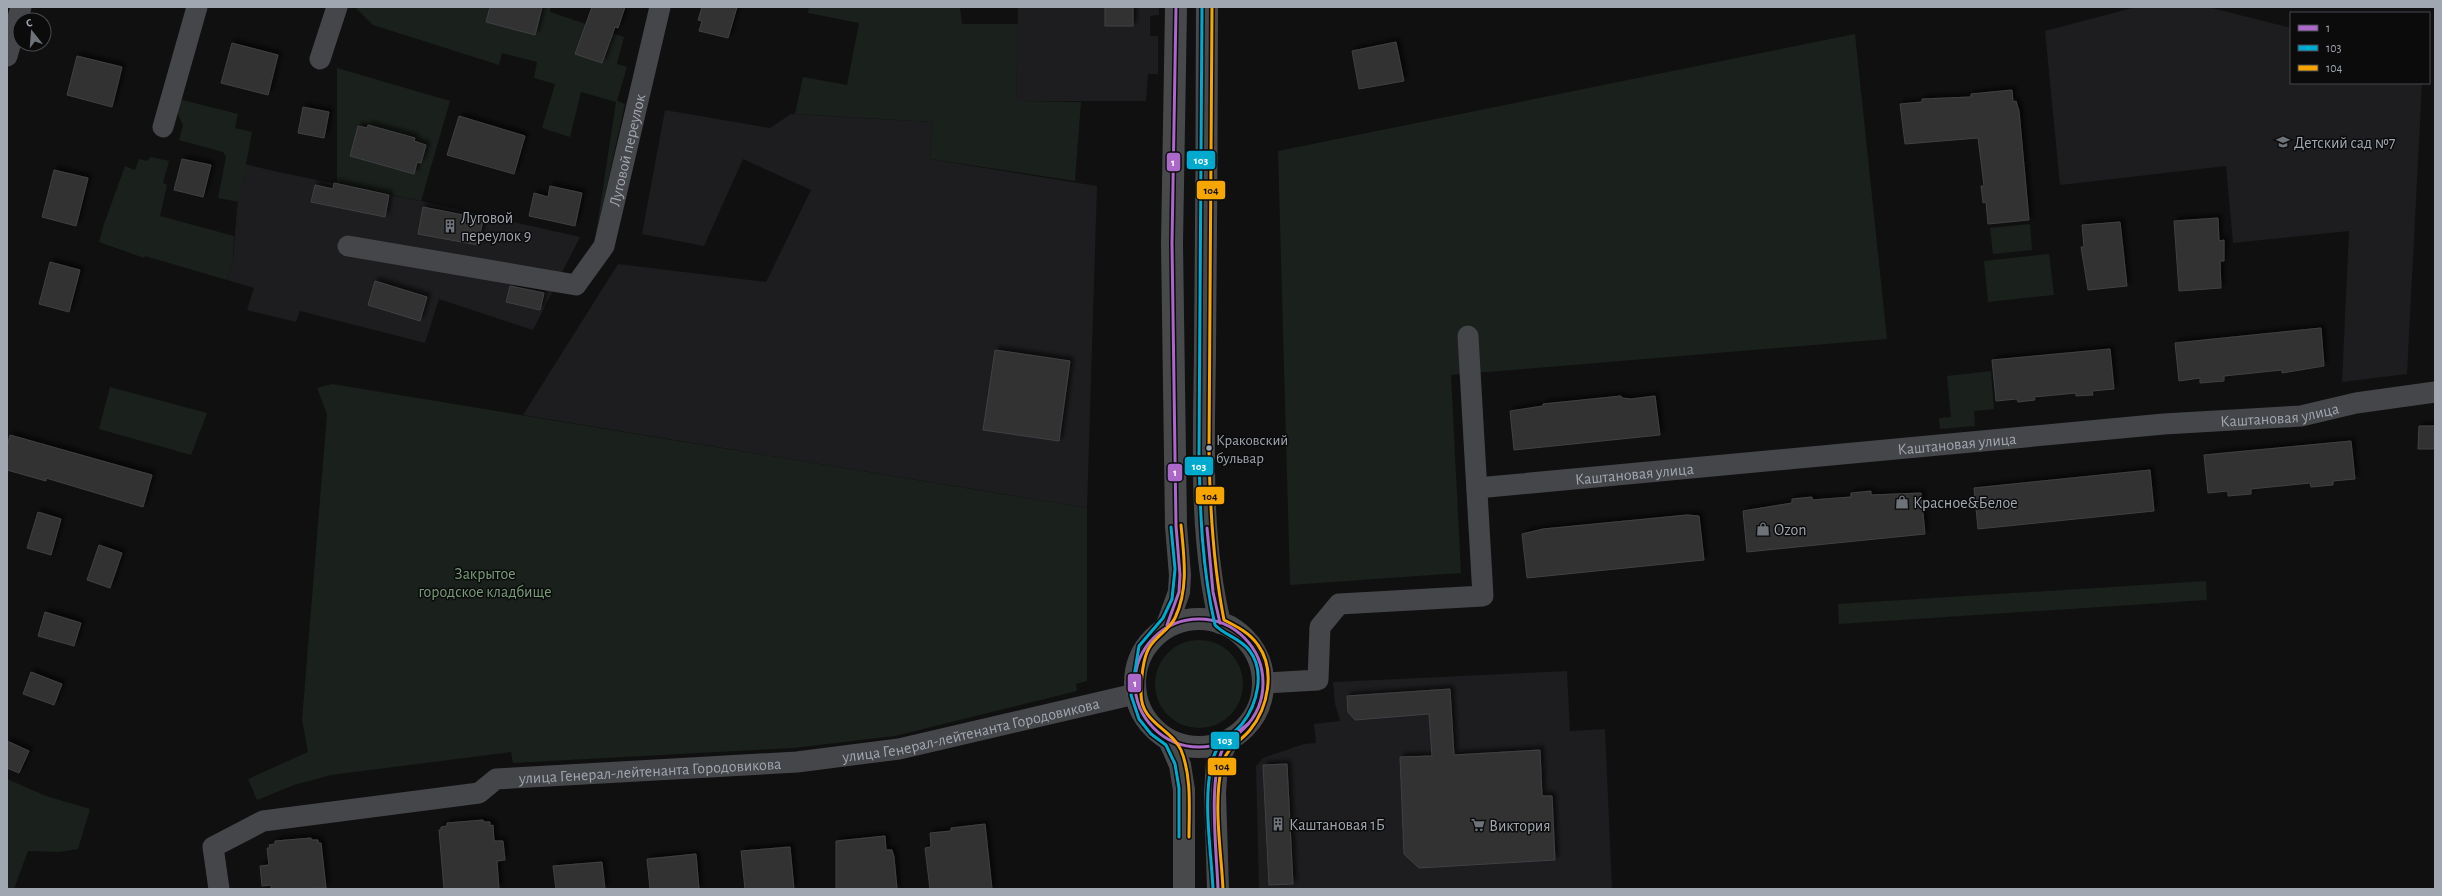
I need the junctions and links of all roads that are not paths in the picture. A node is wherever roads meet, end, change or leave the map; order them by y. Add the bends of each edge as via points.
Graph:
1 (21, 7) edge
2 (197, 7) edge
3 (336, 7) edge
4 (660, 7) edge
5 (1176, 7) edge
6 (1207, 7) edge
7 (7, 56) edge
8 (320, 59) dead end
9 (163, 127) dead end
10 (348, 246) dead end
11 (1468, 336) dead end
12 (2435, 392) edge
13 (1477, 488) junction
14 (1220, 623) junction
15 (1167, 625) junction
16 (1264, 683) junction
17 (1135, 694) junction
18 (1170, 742) junction
19 (1227, 742) junction
20 (219, 889) edge
21 (1184, 889) edge
22 (1218, 889) edge

1 - 7 street
2 - 9 street
3 - 8 street
4 - 10 street, Луговой переулок via 604,246 576,285
5 - 15 main road via 1172,244 1176,526 1180,575 1179,592
6 - 14 main road via 1204,401 1206,505 1213,592
11 - 13 street
12 - 13 street, Каштановая улица via 2356,403 2301,416 2164,424
13 - 16 street via 1483,596 1339,604 1320,627 1318,680
14 - 15 main road via 1213,619 1191,618
14 - 16 main road via 1247,639 1258,656
15 - 17 main road via 1144,646
16 - 19 main road via 1260,704 1246,728
17 - 18 main road via 1138,706 1148,724
17 - 20 street, улица Генерал-лейтенанта Городовикова via 899,749 797,762 496,779 479,793 263,821 213,847
18 - 19 main road via 1183,747 1204,748
18 - 21 main road via 1180,765 1184,790
19 - 22 main road via 1217,763 1215,793

